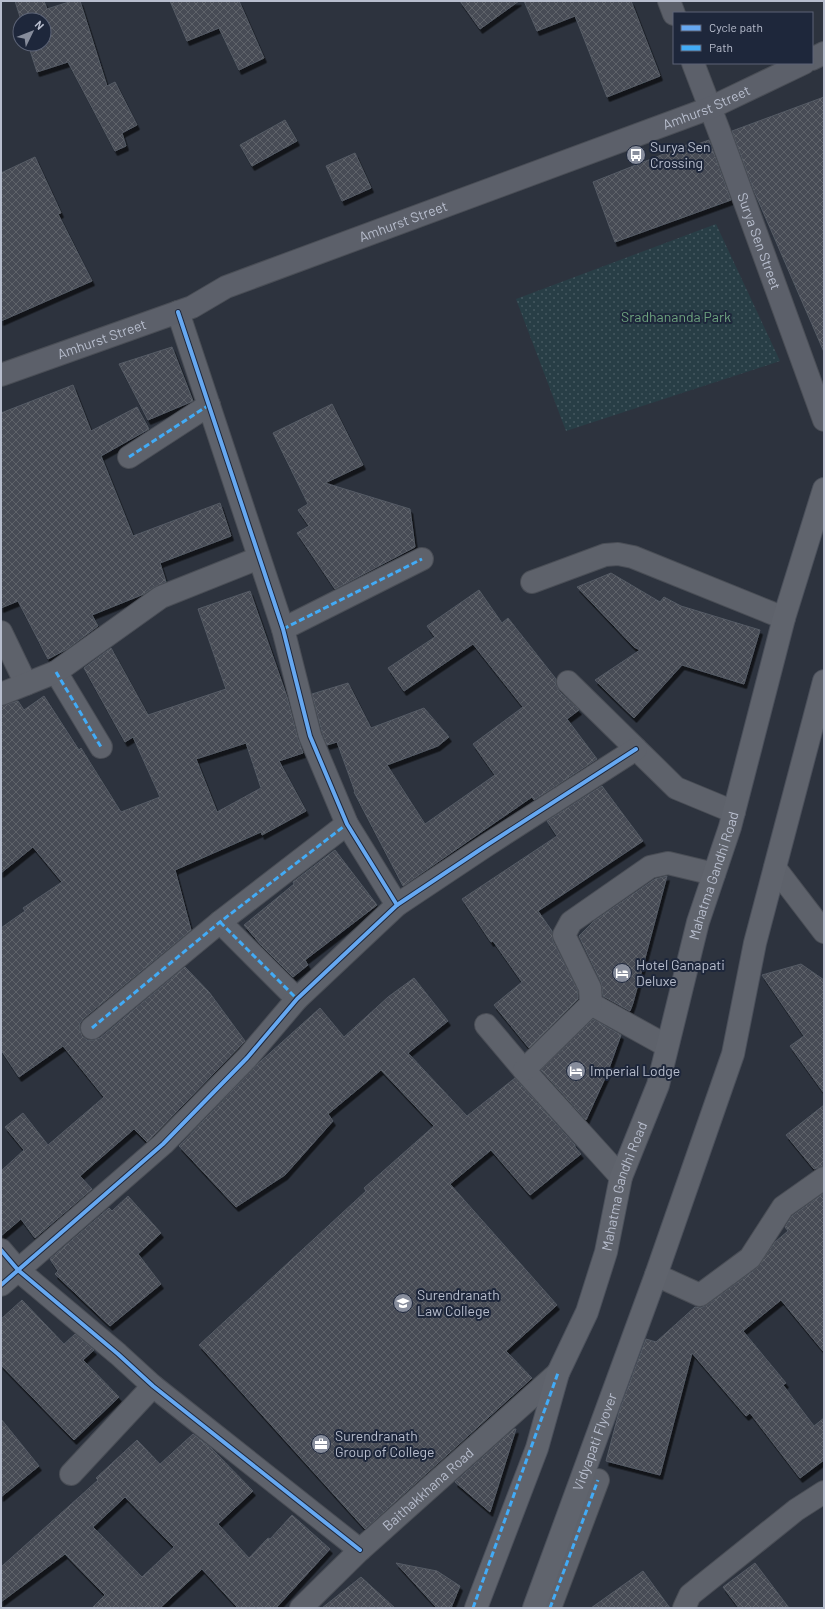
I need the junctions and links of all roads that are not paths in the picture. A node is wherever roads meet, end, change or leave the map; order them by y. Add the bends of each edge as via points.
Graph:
1 (669, 1) edge
2 (673, 12) edge
3 (824, 53) edge
4 (813, 58) edge
5 (693, 64) edge
6 (802, 64) edge
7 (710, 108) junction
8 (178, 312) junction
9 (1, 375) edge
10 (209, 405) junction
11 (824, 420) edge
12 (129, 457) dead end
13 (824, 489) edge
14 (259, 558) junction
15 (422, 559) dead end
16 (532, 582) dead end
17 (784, 618) junction
18 (283, 629) junction
19 (1, 632) edge
20 (56, 672) junction
21 (824, 681) edge
22 (568, 682) dead end
23 (26, 684) junction
24 (1, 694) edge
25 (101, 747) dead end
26 (636, 749) junction
27 (734, 812) junction
28 (347, 824) junction
29 (775, 868) junction
30 (714, 874) junction
31 (397, 905) junction
32 (220, 922) junction
33 (824, 932) edge
34 (297, 999) junction
35 (591, 1004) junction
36 (486, 1026) dead end
37 (92, 1028) dead end
38 (667, 1046) junction
39 (524, 1070) junction
40 (621, 1177) junction
41 (824, 1178) edge
42 (1, 1250) edge
43 (18, 1270) junction
44 (656, 1275) junction
45 (1, 1285) edge
46 (558, 1374) junction
47 (153, 1386) junction
48 (70, 1474) dead end
49 (598, 1480) dead end
50 (824, 1492) edge
51 (360, 1550) junction
52 (301, 1608) edge
53 (473, 1608) edge
54 (476, 1608) edge
55 (534, 1608) edge
56 (550, 1608) edge
57 (684, 1608) edge

1 - 2 main road
3 - 4 main road
5 - 7 main road, Surya Sen Street
6 - 7 main road, Amhurst Street
7 - 8 main road, Amhurst Street via 226,288
7 - 11 main road, Surya Sen Street
8 - 9 main road, Amhurst Street
8 - 10 street
10 - 12 street
10 - 14 street
13 - 17 main road, Mahatma Gandhi Road
14 - 18 street
14 - 20 street via 161,597
15 - 18 street
16 - 17 street via 605,554 618,554 633,557
17 - 27 main road, Mahatma Gandhi Road
18 - 28 street via 310,736
19 - 23 street
20 - 23 street
20 - 25 street
21 - 29 main road, Vidyapati Flyover
22 - 26 street
23 - 24 street
26 - 27 street via 676,788
26 - 31 street
27 - 30 main road, Mahatma Gandhi Road
28 - 31 street
28 - 32 street
29 - 33 street
29 - 44 main road, Vidyapati Flyover via 755,943 733,1054
30 - 35 street via 668,863 650,867 571,922 564,935 590,988
30 - 38 main road, Mahatma Gandhi Road via 698,922
31 - 34 street
32 - 34 street
32 - 37 street
34 - 43 street via 247,1058 163,1144
35 - 38 street
35 - 39 street
36 - 39 street
38 - 40 main road, Mahatma Gandhi Road via 658,1085
39 - 40 street
40 - 46 main road, Mahatma Gandhi Road via 606,1252 587,1312
41 - 44 street via 783,1207 750,1258 700,1295
42 - 43 street
43 - 45 street
43 - 47 street
44 - 55 main road, Vidyapati Flyover
46 - 51 street, Baithakkhana Road
46 - 53 street
46 - 54 main road via 537,1448
47 - 48 street
47 - 51 street
49 - 56 street
50 - 57 street via 796,1510 690,1595
51 - 52 street, Baithakkhana Road

